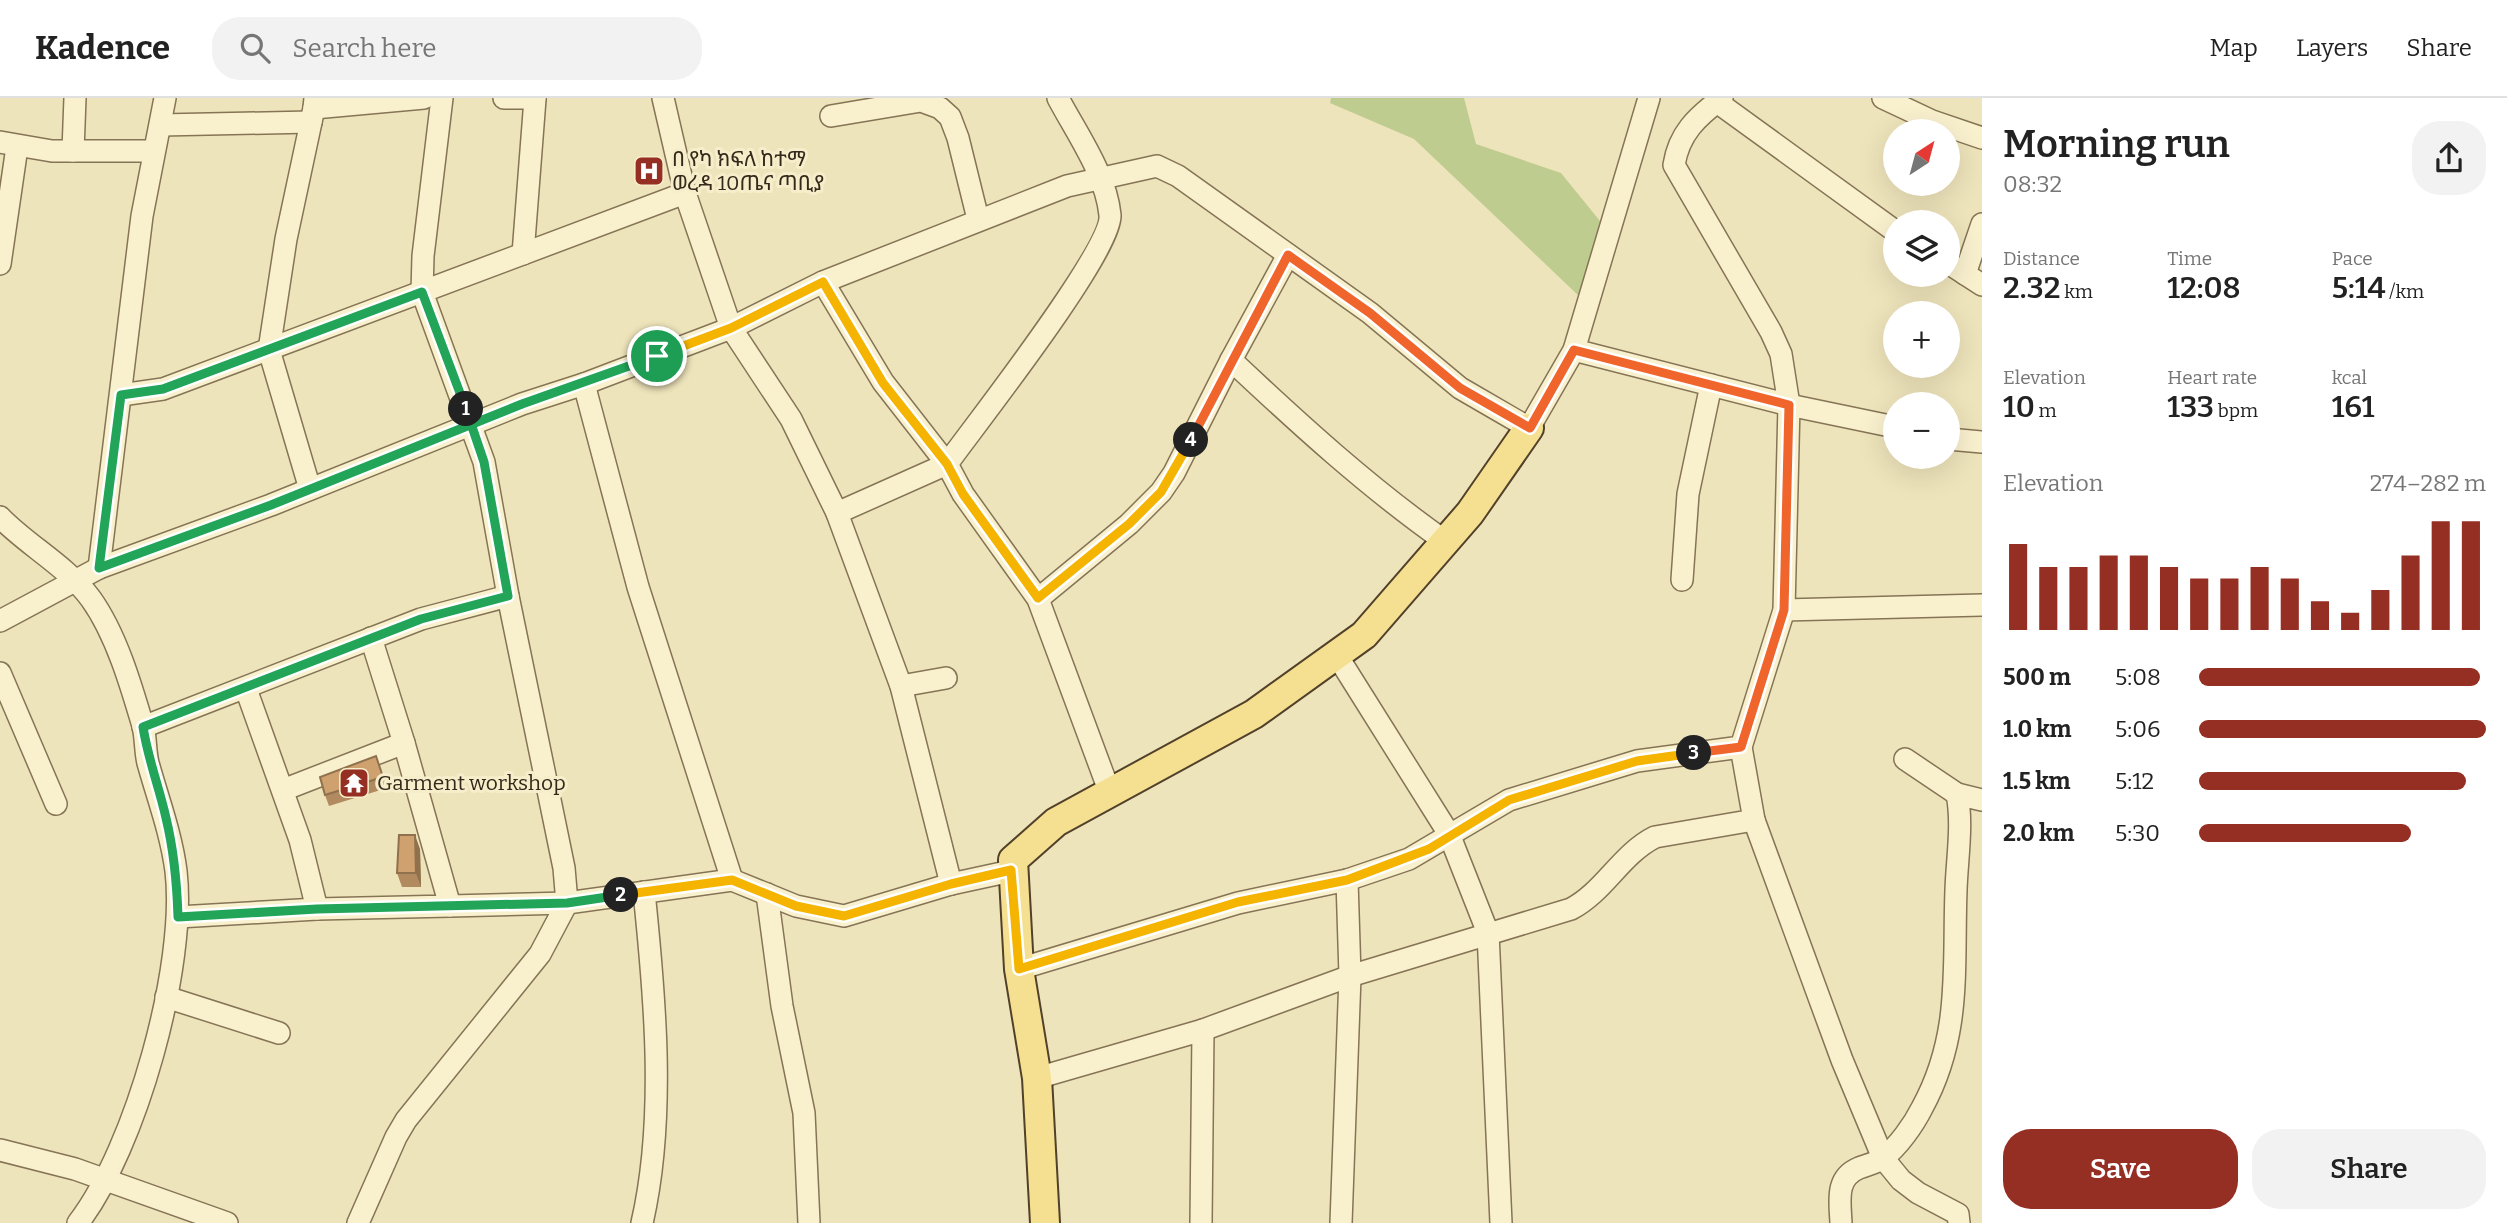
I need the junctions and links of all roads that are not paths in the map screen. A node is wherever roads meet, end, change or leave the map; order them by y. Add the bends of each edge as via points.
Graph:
1 (75, 98) edge
2 (165, 98) edge
3 (424, 98) edge
4 (442, 98) edge
5 (504, 98) edge
6 (535, 98) edge
7 (663, 98) edge
8 (1058, 98) edge
9 (1649, 98) edge
10 (1883, 98) edge
11 (1719, 100) edge
12 (314, 109) edge
13 (831, 116) dead end
14 (161, 125) junction
15 (1982, 138) edge
16 (9, 144) edge
17 (73, 150) junction
18 (154, 151) junction
19 (1101, 180) junction
20 (685, 193) junction
21 (978, 219) junction
22 (1883, 222) edge
23 (1982, 224) edge
24 (523, 254) junction
25 (1288, 255) junction
26 (0, 264) edge
27 (1965, 274) edge
28 (823, 282) junction
29 (422, 292) junction
30 (731, 328) junction
31 (269, 350) junction
32 (1574, 350) junction
33 (1230, 360) junction
34 (584, 384) junction
35 (1711, 385) junction
36 (121, 395) junction
37 (1789, 405) junction
38 (471, 424) junction
39 (1883, 425) edge
40 (1530, 428) junction
41 (1960, 440) edge
42 (1982, 442) edge
43 (947, 464) junction
44 (310, 489) junction
45 (837, 513) junction
46 (2, 522) edge
47 (1446, 542) junction
48 (99, 568) junction
49 (1682, 579) dead end
50 (75, 581) junction
51 (508, 596) junction
52 (1038, 598) junction
53 (1982, 605) edge
54 (1784, 610) junction
55 (0, 621) edge
56 (371, 638) junction
57 (1336, 654) junction
58 (0, 673) edge
59 (946, 678) dead end
60 (901, 686) junction
61 (246, 689) junction
62 (143, 727) junction
63 (404, 743) junction
64 (1741, 747) junction
65 (1905, 759) dead end
66 (283, 790) junction
67 (1110, 793) junction
68 (1957, 794) junction
69 (1982, 800) edge
70 (56, 804) dead end
71 (1754, 820) junction
72 (1449, 834) junction
73 (1011, 870) junction
74 (732, 880) junction
75 (1347, 880) junction
76 (951, 884) junction
77 (644, 892) junction
78 (767, 894) junction
79 (567, 903) junction
80 (450, 906) junction
81 (317, 909) junction
82 (178, 917) junction
83 (1488, 933) junction
84 (1019, 969) junction
85 (1350, 976) junction
86 (166, 997) junction
87 (1203, 1030) junction
88 (279, 1033) dead end
89 (1037, 1078) junction
90 (0, 1150) edge
91 (1883, 1158) junction
92 (106, 1182) junction
93 (1958, 1219) edge
94 (78, 1223) edge
95 (227, 1223) edge
96 (358, 1223) edge
97 (642, 1223) edge
98 (809, 1223) edge
99 (1045, 1223) edge
100 (1201, 1223) edge
101 (1340, 1223) edge
102 (1501, 1223) edge
103 (1841, 1223) edge
104 (1978, 1223) edge

1 - 17 street
2 - 14 street
3 - 12 street
4 - 29 street
5 - 6 street
6 - 24 street
7 - 20 street
8 - 19 street
9 - 32 street
10 - 15 street
11 - 22 street
11 - 37 street via 1685,129 1674,165 1770,332 1780,354
12 - 14 street
12 - 31 street via 286,239
13 - 21 street via 921,100 940,108 950,117 958,138
14 - 18 street
16 - 17 street
16 - 26 street
17 - 18 street
18 - 36 street
19 - 21 street via 1067,186
19 - 25 street via 1157,166 1178,176
19 - 43 street via 1110,216 1103,242
20 - 24 street
20 - 30 street
21 - 28 street
23 - 27 street
24 - 29 street
25 - 33 street
25 - 40 street via 1370,313 1460,388
28 - 30 street
28 - 43 street via 883,383
29 - 31 street
29 - 38 street
30 - 34 street
30 - 45 street via 791,419
31 - 36 street via 163,389
31 - 44 street
32 - 35 street
32 - 40 street
33 - 47 street via 1344,462
33 - 52 street via 1161,492
34 - 38 street
34 - 74 street via 638,587
35 - 37 street
35 - 49 street via 1688,494
36 - 48 street
37 - 39 street
37 - 54 street
38 - 44 street
38 - 51 street via 484,462
40 - 47 main road
41 - 42 street
43 - 45 street
43 - 52 street via 963,494
44 - 48 street
45 - 60 street
46 - 50 street
47 - 57 main road via 1364,635
48 - 50 street
50 - 55 street
50 - 62 street via 107,625
51 - 56 street via 450,609
51 - 79 street via 564,868
52 - 67 street
53 - 54 street
54 - 64 street
56 - 61 street
56 - 63 street
57 - 67 main road via 1254,714
57 - 72 street
58 - 70 street
59 - 60 street
60 - 76 street
61 - 62 street
61 - 66 street
62 - 82 street via 176,871
63 - 66 street
63 - 80 street
64 - 71 street
64 - 72 street via 1637,761 1509,800
65 - 68 street
66 - 81 street
67 - 73 main road via 1056,822 1023,849
68 - 69 street
68 - 91 street via 1953,1018 1923,1107
71 - 83 street via 1655,837 1641,844 1584,902
71 - 91 street
72 - 75 street via 1409,859
72 - 83 street
73 - 76 street
73 - 84 main road
74 - 77 street
74 - 78 street
75 - 84 street via 1238,902
75 - 85 street
76 - 78 street via 844,916 827,915
77 - 79 street
77 - 97 street via 653,973 655,1090
78 - 98 street via 782,1006 804,1113
79 - 80 street
79 - 96 street via 540,954 406,1120
80 - 81 street
81 - 82 street
82 - 86 street
83 - 85 street
83 - 102 street
84 - 89 main road
85 - 87 street
85 - 101 street
86 - 88 street
86 - 92 street via 125,1142
87 - 89 street
87 - 100 street
89 - 99 main road
90 - 92 street
91 - 93 street via 1901,1180
91 - 103 street via 1843,1178
92 - 94 street
92 - 95 street
93 - 104 street

